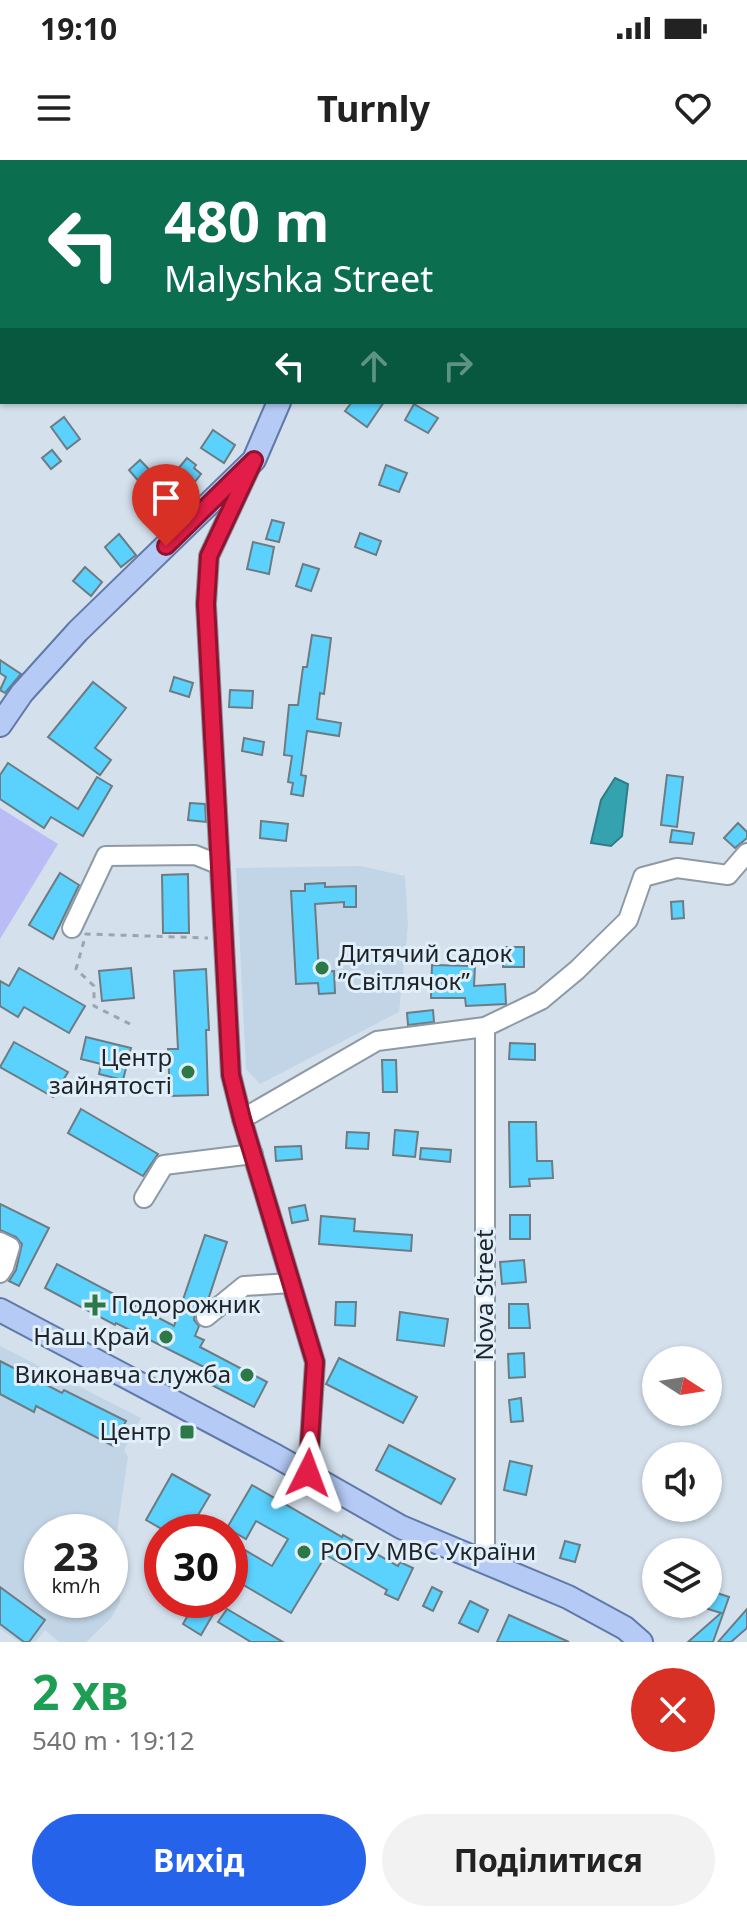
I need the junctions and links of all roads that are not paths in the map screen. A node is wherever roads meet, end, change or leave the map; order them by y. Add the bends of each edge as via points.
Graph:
1 (278, 404) edge
2 (254, 460) junction
3 (0, 725) edge
4 (747, 853) edge
5 (220, 865) junction
6 (72, 928) dead end
7 (485, 1027) junction
8 (242, 1119) junction
9 (253, 1154) junction
10 (144, 1198) dead end
11 (0, 1242) edge
12 (0, 1273) edge
13 (291, 1283) junction
14 (0, 1310) edge
15 (206, 1317) dead end
16 (308, 1473) junction
17 (485, 1563) junction
18 (641, 1642) edge

1 - 2 main road
2 - 3 main road via 78,631
2 - 5 street via 209,556 206,604
4 - 7 street via 728,875 677,868 643,877 628,920 577,970 541,1000
5 - 6 street via 195,855 106,856
5 - 8 street via 231,1075
7 - 8 street via 377,1041
7 - 17 street, Nova Street
8 - 9 street
9 - 10 street via 164,1165
9 - 13 street
11 - 12 street via 10,1247
13 - 15 street via 244,1286
13 - 16 street via 315,1362
14 - 16 main road
16 - 17 main road via 401,1527
17 - 18 main road via 568,1597

